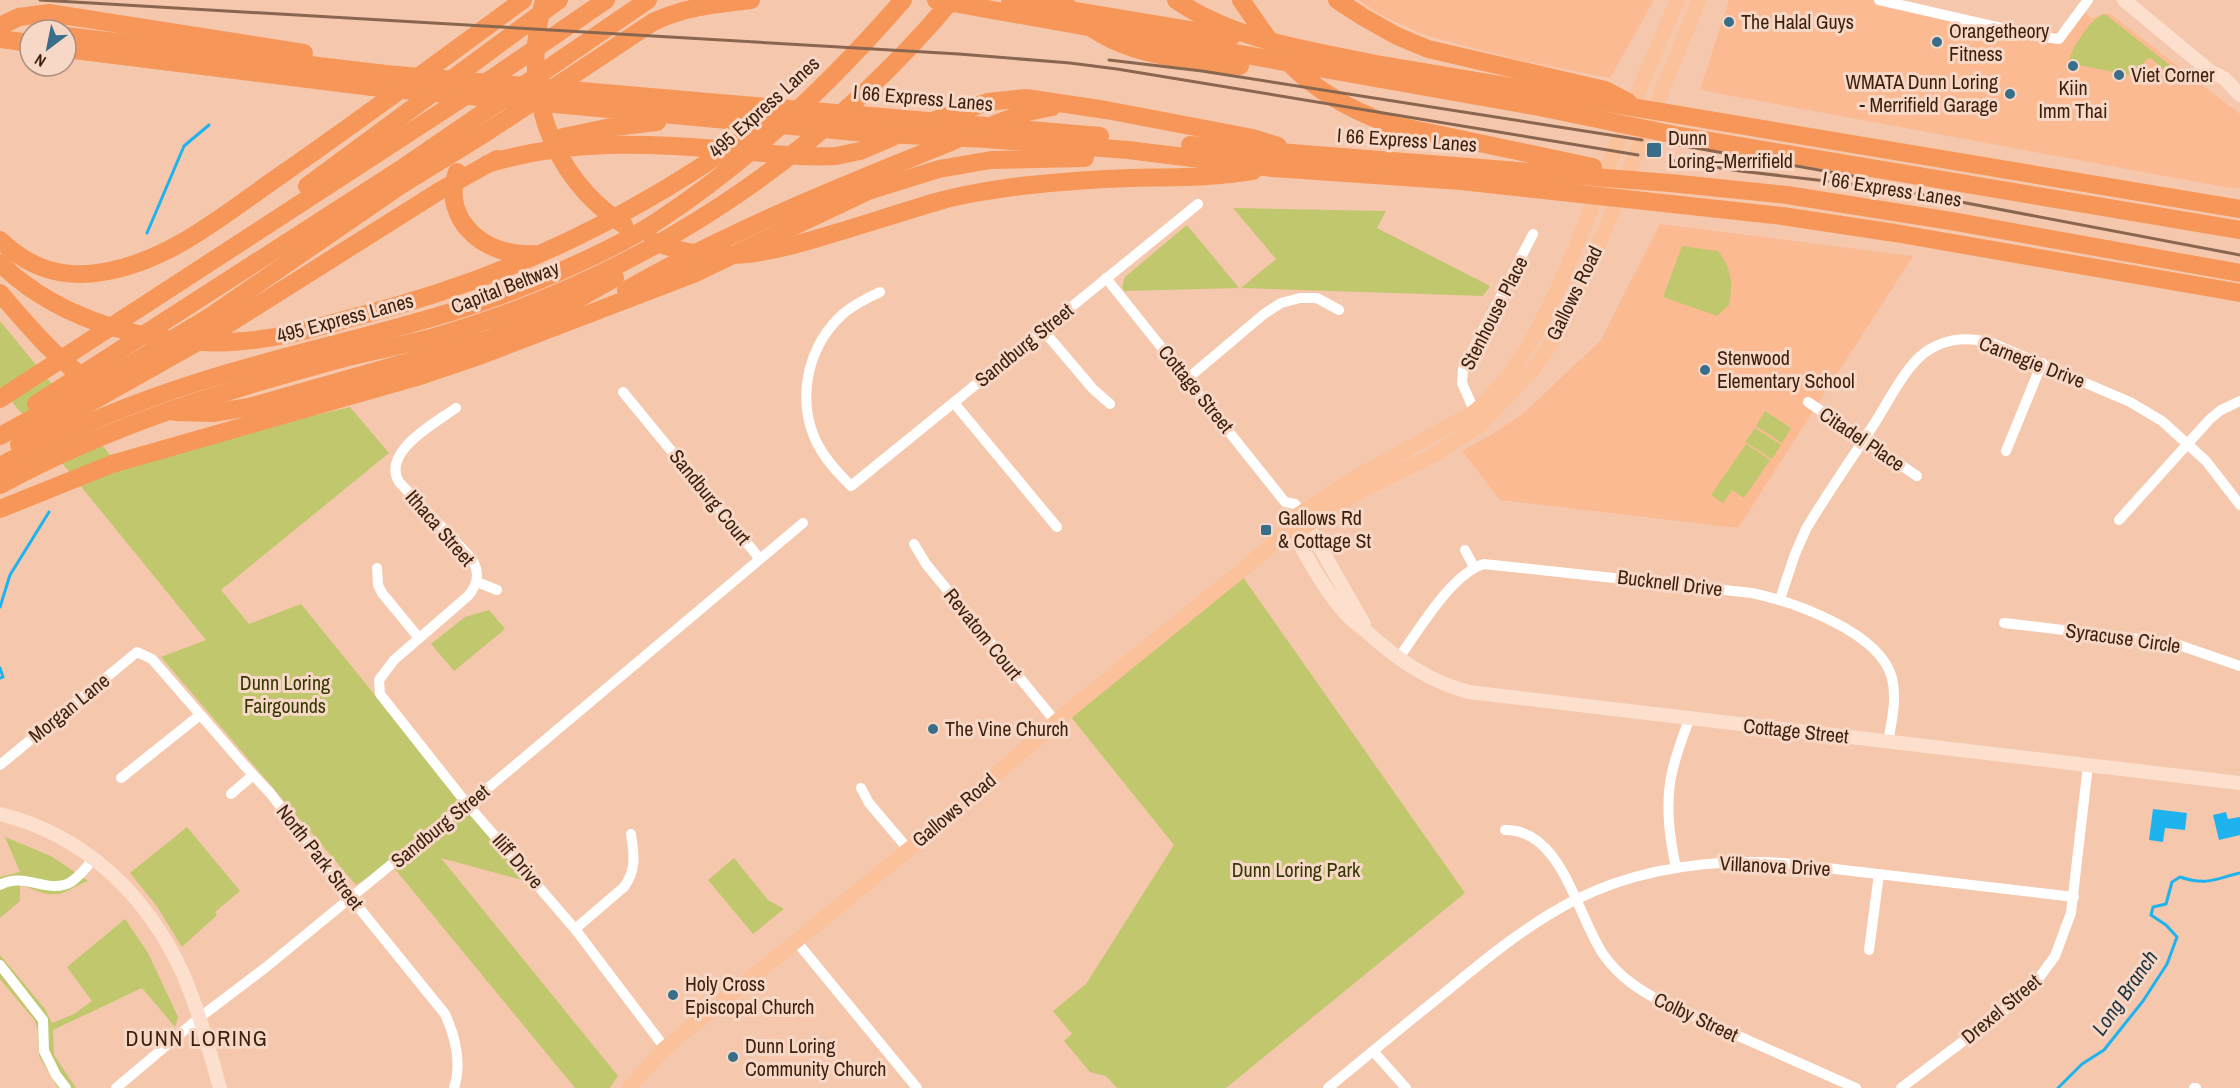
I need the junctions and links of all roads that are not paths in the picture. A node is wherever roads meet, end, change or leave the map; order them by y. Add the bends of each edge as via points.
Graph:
1 (523, 0) edge
2 (544, 0) edge
3 (559, 0) edge
4 (606, 0) edge
5 (648, 0) edge
6 (751, 0) edge
7 (903, 0) edge
8 (936, 0) edge
9 (952, 0) edge
10 (1010, 0) edge
11 (1062, 0) edge
12 (1176, 0) edge
13 (1241, 0) edge
14 (1337, 0) edge
15 (1678, 0) edge
16 (1699, 0) edge
17 (1879, 0) edge
18 (2088, 0) edge
19 (2124, 0) edge
20 (0, 27) edge
21 (18, 29) edge
22 (870, 36) junction
23 (78, 37) edge
24 (0, 39) edge
25 (18, 41) edge
26 (1304, 48) junction
27 (78, 51) edge
28 (394, 72) junction
29 (2240, 96) edge
30 (1539, 107) junction
31 (1106, 110) junction
32 (1643, 110) junction
33 (707, 118) junction
34 (487, 132) junction
35 (1161, 154) junction
36 (1301, 154) junction
37 (484, 165) junction
38 (1273, 168) junction
39 (1670, 183) junction
40 (1198, 204) dead end
41 (2240, 209) edge
42 (707, 216) junction
43 (273, 221) junction
44 (2240, 232) edge
45 (1533, 234) dead end
46 (0, 240) edge
47 (553, 249) junction
48 (0, 263) edge
49 (2240, 273) edge
50 (1106, 279) junction
51 (880, 292) dead end
52 (0, 293) edge
53 (2240, 293) edge
54 (1339, 310) dead end
55 (564, 323) junction
56 (1043, 330) junction
57 (2042, 363) junction
58 (1187, 379) junction
59 (623, 392) dead end
60 (0, 399) edge
61 (2240, 401) edge
62 (1808, 402) dead end
63 (954, 403) junction
64 (1110, 404) dead end
65 (456, 408) dead end
66 (1477, 418) junction
67 (0, 428) edge
68 (0, 436) edge
69 (1864, 440) junction
70 (2189, 443) junction
71 (2006, 451) dead end
72 (0, 457) edge
73 (0, 465) edge
74 (1917, 476) dead end
75 (0, 485) edge
76 (1285, 502) junction
77 (2240, 505) edge
78 (0, 509) edge
79 (1304, 519) junction
80 (2119, 520) dead end
81 (803, 523) dead end
82 (1057, 527) dead end
83 (1288, 530) junction
84 (914, 544) dead end
85 (1465, 550) dead end
86 (760, 559) junction
87 (1474, 567) junction
88 (377, 568) dead end
89 (477, 582) junction
90 (497, 590) dead end
91 (1780, 599) junction
92 (2004, 623) dead end
93 (1369, 634) junction
94 (419, 638) junction
95 (137, 652) joint
96 (1398, 658) junction
97 (2240, 666) edge
98 (382, 674) joint
99 (200, 715) junction
100 (1689, 719) junction
101 (1056, 722) junction
102 (1888, 742) junction
103 (0, 765) edge
104 (2088, 765) junction
105 (253, 775) junction
106 (122, 778) dead end
107 (2240, 783) edge
108 (861, 788) dead end
109 (231, 794) dead end
110 (468, 804) junction
111 (0, 814) edge
112 (1505, 830) dead end
113 (631, 834) dead end
114 (908, 849) junction
115 (94, 858) junction
116 (1676, 868) junction
117 (1879, 874) junction
118 (0, 885) edge
119 (2074, 897) junction
120 (351, 898) junction
121 (1576, 900) junction
122 (575, 929) junction
123 (796, 940) junction
124 (1869, 950) dead end
125 (0, 965) edge
126 (199, 1018) junction
127 (665, 1048) junction
128 (1373, 1051) junction
129 (910, 1086) edge
130 (66, 1088) edge
131 (116, 1088) edge
132 (220, 1088) edge
133 (454, 1088) edge
134 (629, 1088) edge
135 (1328, 1088) edge
136 (1406, 1088) edge
137 (1856, 1088) edge
138 (1901, 1088) edge

1 - 46 highway via 325,144 191,237 150,259 105,272 62,274 32,264
2 - 38 highway via 534,61 542,115 555,146 573,175 610,214 633,231 690,252 760,254 939,201 1002,189 1116,179 1223,177
3 - 43 highway via 311,182
4 - 43 highway
5 - 67 highway via 404,167
6 - 34 highway via 690,8 653,22
7 - 22 highway, 495 Express Lanes
8 - 30 highway, I 66 Express Lanes
9 - 42 highway, Capital Beltway via 918,40 846,110 782,163
10 - 26 highway
11 - 30 highway via 1078,17 1112,41 1134,50 1495,107
12 - 26 highway via 1222,25
13 - 39 highway via 1294,68 1326,94 1368,116 1400,127
14 - 32 highway via 1397,36 1428,49 1605,90
15 - 66 main road, Gallows Road via 1544,318 1525,352
16 - 66 main road, Gallows Road via 1559,332 1529,374
17 - 18 street via 2059,39
19 - 29 street via 2211,72 2224,78
20 - 21 highway
20 - 28 highway via 39,13 68,15
22 - 47 highway via 787,106 696,170
22 - 73 highway, 495 Express Lanes via 776,131 732,169 654,224 600,252 536,282 473,305 157,396 92,421
23 - 28 highway
24 - 25 highway
26 - 32 highway
27 - 33 highway via 372,87
28 - 36 highway, I 66 Express Lanes
30 - 44 highway, I 66 Express Lanes
31 - 36 highway via 1253,138
31 - 37 highway via 1039,99 988,102 860,151 836,156 624,143 524,154
31 - 55 highway via 1054,107 1019,115 709,245
32 - 41 highway
33 - 35 highway
33 - 37 highway via 581,133 515,151
34 - 47 highway via 466,154 456,176 454,200 464,224 481,242 506,253 532,254
34 - 68 highway via 401,185 211,316
35 - 38 highway
35 - 55 highway via 1131,159 991,160 917,175 833,206 693,274
36 - 39 highway, I 66 Express Lanes
37 - 72 highway via 214,333
38 - 53 highway via 1461,181 1782,216
39 - 49 highway, I 66 Express Lanes via 1859,205
40 - 50 street, Sandburg Street
42 - 52 highway via 613,279 540,319 489,339 223,412 156,409 119,398 86,380 57,357
42 - 75 highway, Capital Beltway via 621,264 508,312 441,335 207,396 80,444
43 - 60 highway
45 - 66 street, Stenhouse Place via 1463,369 1462,383
47 - 48 highway via 414,302 286,335 225,342 171,339 115,327 54,302
50 - 56 street, Sandburg Street
50 - 58 street, Cottage Street
51 - 63 street, Sandburg Street via 858,303 835,322 817,347 807,378 807,411 815,439 833,467 851,486
54 - 58 street via 1317,297 1281,303
55 - 78 highway via 423,375 112,464
56 - 63 street, Sandburg Street
56 - 64 street
57 - 69 street, Carnegie Drive via 1979,339 1941,343 1914,363
57 - 70 street, Carnegie Drive via 2130,402
57 - 71 street
58 - 76 street, Cottage Street
59 - 86 street, Sandburg Court
61 - 70 street via 2210,419
62 - 69 street, Citadel Place
63 - 82 street
65 - 89 street, Ithaca Street via 403,449 394,470 399,482 472,559
66 - 79 main road, Gallows Road via 1437,453
69 - 74 street, Citadel Place
69 - 91 street, Carnegie Drive via 1806,529
70 - 77 street, Carnegie Drive
70 - 80 street
76 - 79 street, Cottage Street via 1295,504
76 - 83 street, Cottage Street via 1282,515
79 - 83 main road, Gallows Road
79 - 93 street, Cottage Street
81 - 86 street, Sandburg Court
83 - 93 street, Cottage Street via 1346,614
83 - 101 main road, Gallows Road
84 - 101 street, Revatom Court via 926,564
85 - 87 street
86 - 110 street, Sandburg Street
87 - 91 street, Bucknell Drive via 1493,563
87 - 96 street via 1451,586
88 - 94 street via 382,593
89 - 90 street
89 - 94 street, Ithaca Street via 468,596
91 - 102 street, Bucknell Drive via 1859,636 1881,657 1892,676 1894,691
92 - 97 street, Syracuse Circle via 2172,643
93 - 96 street, Cottage Street
94 - 98 street, Ithaca Street
95 - 99 street, North Park Street via 159,664
95 - 103 street, Morgan Lane
96 - 100 street, Cottage Street via 1431,679 1469,692
98 - 110 street, Iliff Drive via 379,687 383,700
99 - 105 street, North Park Street
99 - 106 street
100 - 102 street, Cottage Street
100 - 116 street via 1670,783 1668,816
101 - 114 main road, Gallows Road
102 - 104 street, Cottage Street
104 - 107 street, Cottage Street
104 - 119 street, Drexel Street
105 - 109 street
105 - 120 street, North Park Street
108 - 114 street
110 - 120 street, Sandburg Street
110 - 122 street, Iliff Drive
111 - 115 street via 58,834
112 - 121 street, Colby Street via 1523,832 1539,842 1558,864
113 - 122 street via 635,860 630,879
114 - 123 main road, Gallows Road
115 - 118 street via 64,885 18,879
115 - 126 street via 131,894 160,934 184,976
116 - 117 street, Villanova Drive via 1756,861
116 - 121 street, Villanova Drive via 1627,880
117 - 119 street, Villanova Drive
117 - 124 street
119 - 138 street, Drexel Street via 2063,939 2032,986
120 - 126 street, Sandburg Street
120 - 133 street, North Park Street via 445,1014 454,1034 458,1060
121 - 128 street, Villanova Drive via 1499,948
121 - 137 street, Colby Street via 1602,952 1620,975 1640,990
122 - 127 street, Iliff Drive
123 - 127 main road, Gallows Road
123 - 129 street
125 - 130 street via 43,1020 44,1051
126 - 131 street, Sandburg Street
126 - 132 street
127 - 134 main road, Gallows Road
128 - 135 street, Villanova Drive
128 - 136 street

